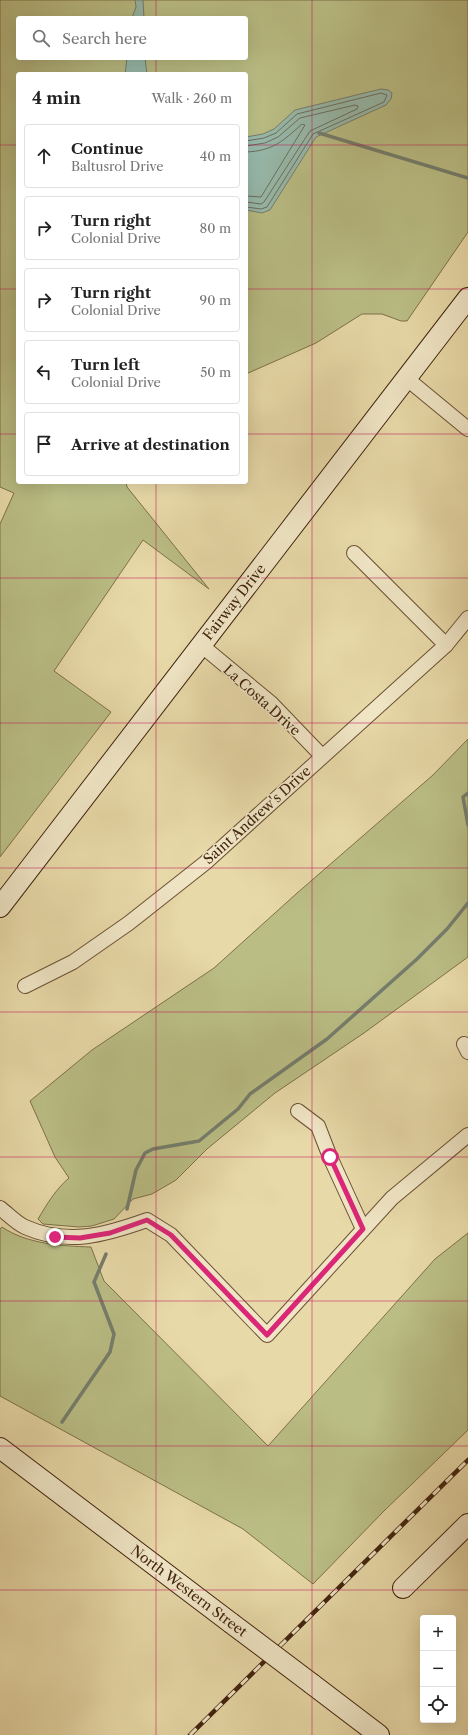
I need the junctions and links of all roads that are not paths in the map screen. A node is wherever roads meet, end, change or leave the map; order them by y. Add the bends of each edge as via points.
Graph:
1 (468, 298) edge
2 (406, 378) junction
3 (468, 429) edge
4 (354, 553) dead end
5 (468, 618) edge
6 (201, 645) junction
7 (446, 645) junction
8 (322, 756) junction
9 (0, 907) edge
10 (25, 986) dead end
11 (298, 1111) dead end
12 (468, 1135) edge
13 (0, 1208) edge
14 (363, 1229) junction
15 (0, 1448) edge
16 (468, 1524) edge
17 (403, 1588) dead end
18 (378, 1735) edge

1 - 2 main road, Fairway Drive
2 - 3 street
2 - 6 main road, Fairway Drive
4 - 7 street
5 - 7 street, Saint Andrew's Drive
6 - 8 street, La Costa Drive via 272,704
6 - 9 main road, Fairway Drive
7 - 8 street, Saint Andrew's Drive
8 - 10 street, Saint Andrew's Drive via 205,863 129,923 73,962
11 - 14 street via 318,1126
12 - 14 street via 392,1198
13 - 14 street via 24,1226 55,1237 80,1238 110,1233 147,1220 171,1235 267,1335
15 - 18 main road, North Western Street, bridge
16 - 17 main road

